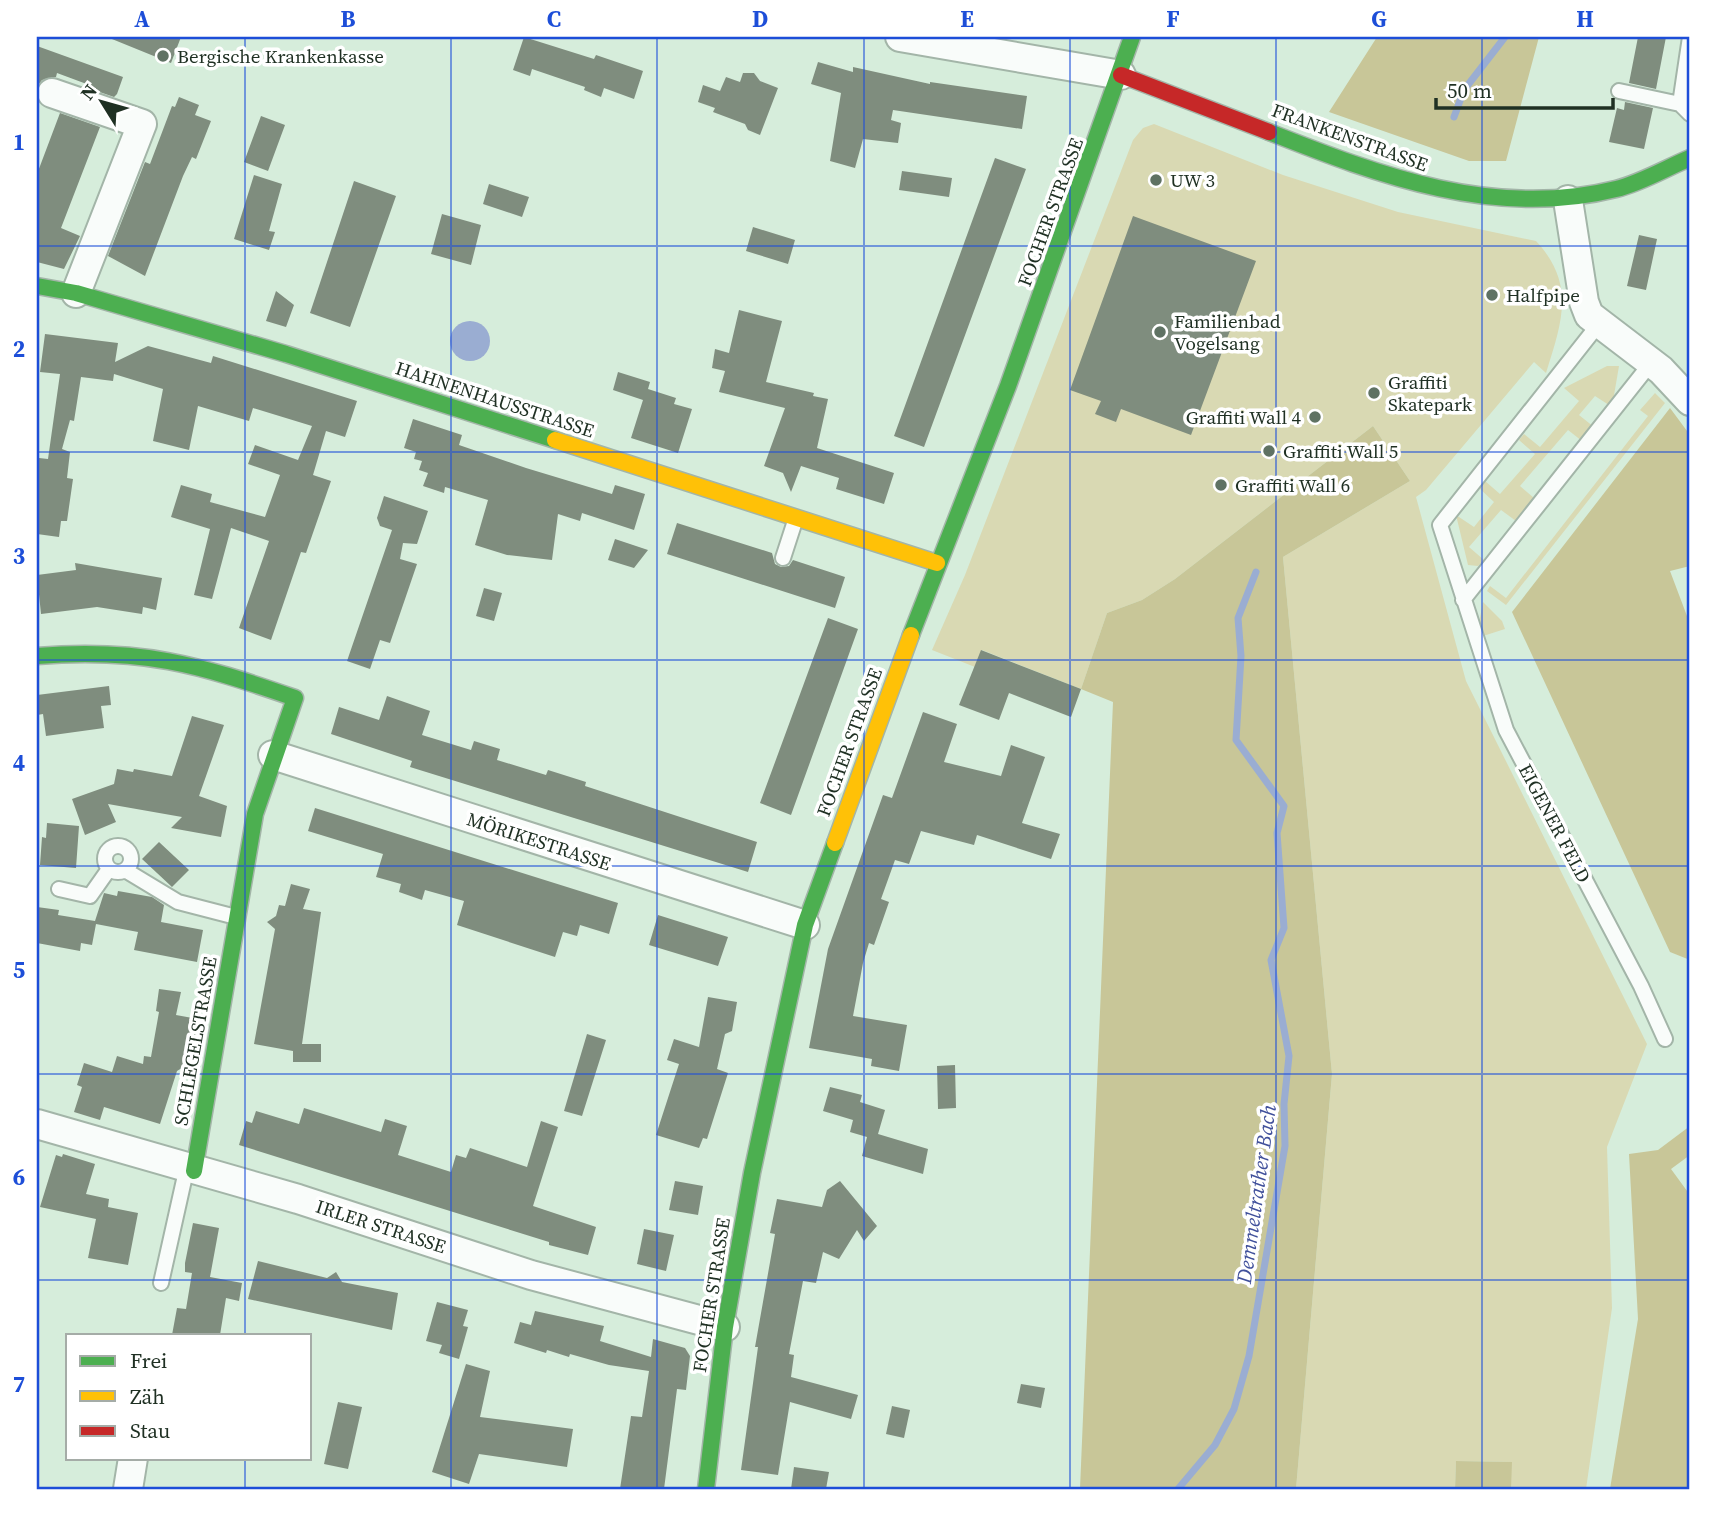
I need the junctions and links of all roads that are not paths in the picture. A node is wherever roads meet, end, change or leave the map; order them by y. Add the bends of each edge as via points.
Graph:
1 (900, 37) edge
2 (1132, 37) edge
3 (1690, 37) edge
4 (1121, 75) junction
5 (1619, 91) dead end
6 (52, 93) dead end
7 (1685, 109) edge
8 (1690, 158) edge
9 (1569, 200) junction
10 (37, 286) edge
11 (76, 293) junction
12 (1598, 325) junction
13 (1651, 363) junction
14 (1690, 401) edge
15 (797, 516) junction
16 (783, 558) dead end
17 (937, 563) junction
18 (1463, 600) junction
19 (37, 656) edge
20 (274, 755) junction
21 (109, 869) junction
22 (125, 870) junction
23 (59, 889) dead end
24 (238, 917) junction
25 (806, 925) junction
26 (1665, 1039) dead end
27 (37, 1124) edge
28 (190, 1170) junction
29 (161, 1283) dead end
30 (725, 1326) junction
31 (133, 1460) edge
32 (128, 1489) edge
33 (706, 1489) edge

1 - 4 street
2 - 4 street, FOCHER STRASSE
3 - 7 lane
4 - 9 street, FRANKENSTRASSE via 1414,184 1468,196
4 - 17 street, FOCHER STRASSE via 1008,386
5 - 7 lane
6 - 11 street via 142,124
8 - 9 street, FRANKENSTRASSE via 1620,189
9 - 12 street via 1584,302
10 - 11 street, HAHNENHAUSSTRASSE
11 - 15 street, HAHNENHAUSSTRASSE via 286,354
12 - 13 street
12 - 18 lane, EIGENER FELD via 1440,526
13 - 14 street
13 - 18 lane
15 - 16 lane
15 - 17 street, HAHNENHAUSSTRASSE
17 - 25 street, FOCHER STRASSE
18 - 26 lane, EIGENER FELD via 1506,730
19 - 20 street, SCHLEGELSTRASSE via 153,656 295,698
20 - 24 street, SCHLEGELSTRASSE via 256,814
20 - 25 street, MÖRIKESTRASSE
21 - 22 lane
21 - 22 lane via 105,856 109,848 118,845 131,855
21 - 23 lane via 90,896
22 - 24 lane via 178,902
24 - 28 street, SCHLEGELSTRASSE
25 - 30 street, FOCHER STRASSE
27 - 28 street, IRLER STRASSE
28 - 29 lane
28 - 30 street, IRLER STRASSE via 298,1199 531,1275
30 - 33 street, FOCHER STRASSE
31 - 32 street

